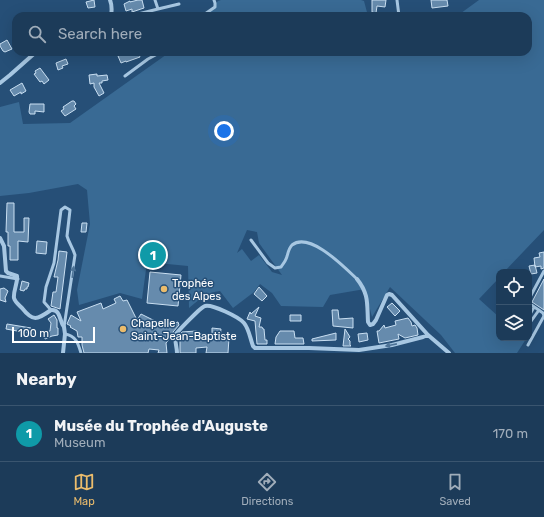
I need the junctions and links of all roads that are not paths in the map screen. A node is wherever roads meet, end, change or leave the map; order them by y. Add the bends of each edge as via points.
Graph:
1 (110, 0) edge
2 (155, 0) edge
3 (214, 0) edge
4 (396, 0) edge
5 (179, 4) dead end
6 (158, 9) junction
7 (112, 12) edge
8 (146, 12) edge
9 (206, 12) edge
10 (398, 12) edge
11 (32, 56) edge
12 (154, 56) edge
13 (125, 76) dead end
14 (0, 83) edge
15 (0, 238) edge
16 (251, 240) dead end
17 (544, 270) edge
18 (0, 276) edge
19 (18, 279) junction
20 (357, 279) joint
21 (532, 294) edge
22 (531, 305) edge
23 (534, 307) junction
24 (51, 310) junction
25 (539, 310) junction
26 (532, 311) edge
27 (532, 320) edge
28 (64, 327) junction
29 (65, 334) junction
30 (428, 335) junction
31 (528, 345) dead end
32 (63, 353) edge
33 (81, 353) edge
34 (178, 353) edge
35 (448, 353) edge

1 - 7 street
2 - 6 lane
3 - 9 lane via 215,7
4 - 10 lane
5 - 6 lane
6 - 8 lane
11 - 14 street
12 - 13 lane
15 - 19 street via 4,246 6,271
16 - 20 lane via 268,263 275,268 281,267 292,245 304,242 313,244 329,254
17 - 21 lane
18 - 19 lane
19 - 24 street via 14,298 28,315 32,318 42,317
20 - 30 street via 365,291 370,325 376,320 389,294
22 - 23 lane
23 - 25 lane
23 - 26 lane
24 - 28 street via 59,313
28 -> 24 lane via 75,255 67,236 70,210 65,207 61,210 54,263 46,287 44,302
25 - 27 lane
25 - 31 lane via 544,316
28 - 29 street
29 - 32 street
29 - 33 lane via 76,340
30 -> 34 street via 359,350 255,348 243,322 232,315 205,306 176,334
30 - 35 street

